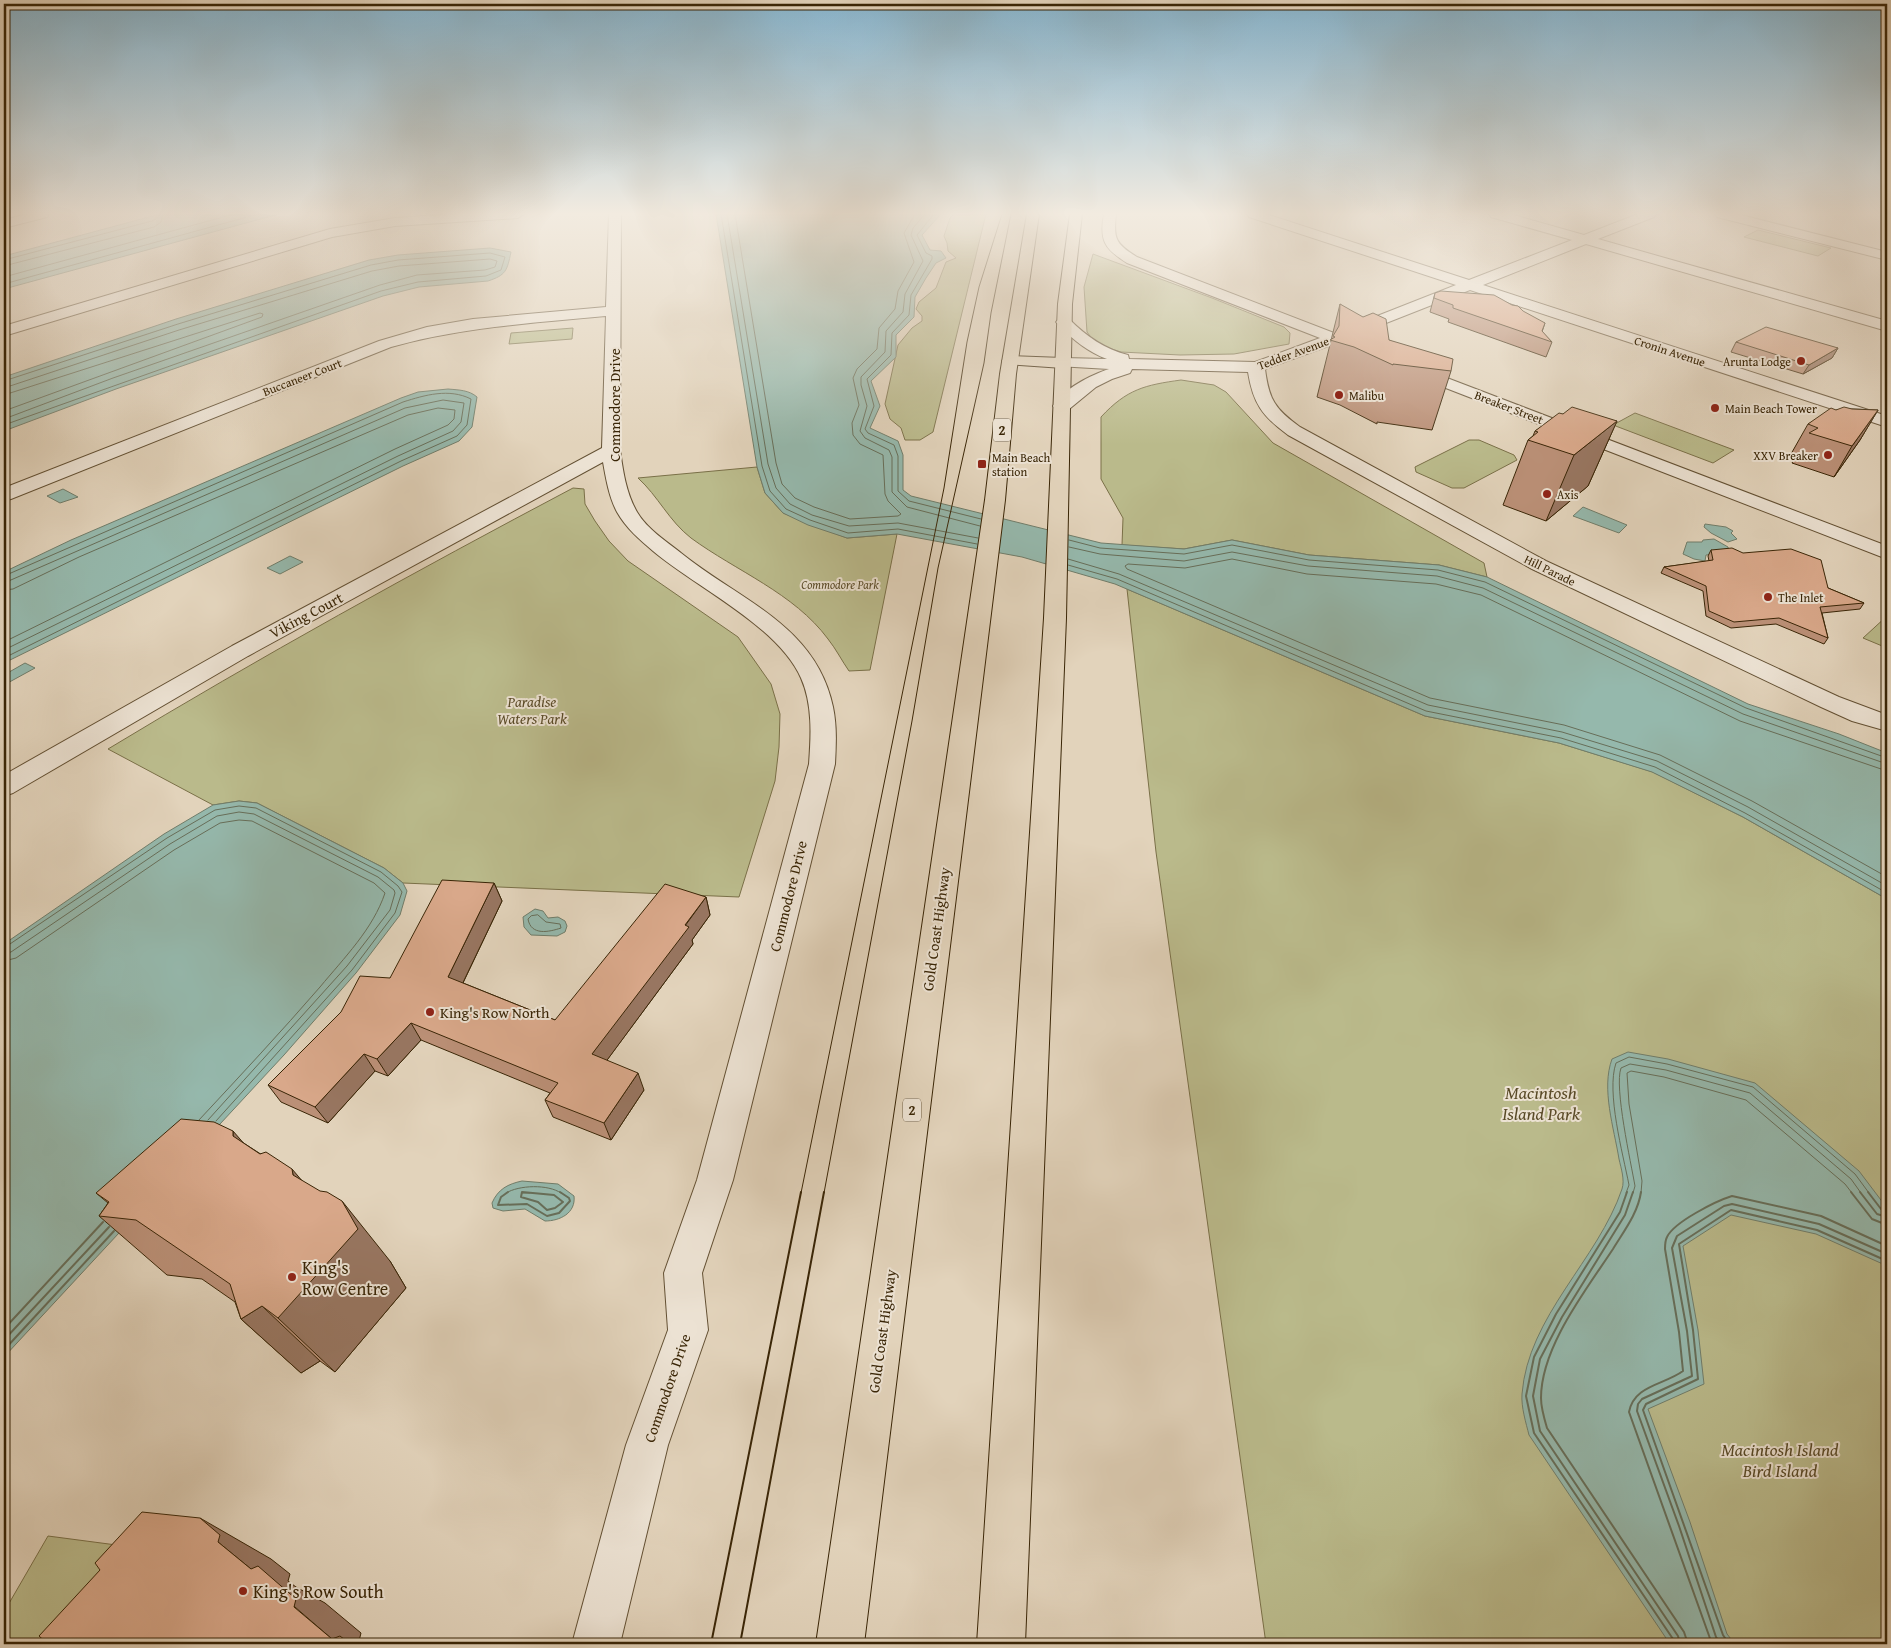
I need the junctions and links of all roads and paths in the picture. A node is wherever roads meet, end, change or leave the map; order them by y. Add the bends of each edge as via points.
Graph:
1 (137, 291) edge
2 (614, 291) edge
3 (1021, 291) edge
4 (1067, 291) edge
5 (1211, 291) edge
6 (1454, 291) edge
7 (1487, 291) edge
8 (1763, 291) edge
9 (614, 312) junction
10 (1064, 322) junction
11 (1887, 326) edge
12 (4, 331) edge
13 (1332, 338) junction
14 (1010, 361) junction
15 (1063, 363) junction
16 (1153, 365) junction
17 (1256, 367) junction
18 (1062, 406) junction
19 (1887, 422) edge
20 (611, 450) junction
21 (4, 495) edge
22 (1887, 553) edge
23 (1887, 723) edge
24 (4, 787) edge
25 (596, 1644) edge
26 (840, 1644) edge
27 (1001, 1644) edge

1 - 12 street
2 - 9 street, Commodore Drive
3 - 14 main road, Gold Coast Highway / 2
4 - 10 main road
5 - 13 street, Breaker Street
6 - 13 street, Tedder Avenue
7 - 19 street, Cronin Avenue
8 - 11 street
9 - 20 street, Commodore Drive
9 - 21 street, Buccaneer Court via 473,324 385,344
10 - 15 main road
10 - 16 street, Tedder Avenue via 1082,341 1098,350
13 - 17 street, Tedder Avenue
13 - 22 street, Breaker Street
14 - 15 main road
14 - 26 main road, Gold Coast Highway / 2 via 995,500
15 - 16 street, Tedder Avenue
15 - 18 main road
16 - 17 street, Tedder Avenue
16 - 18 street, Tedder Avenue via 1100,377
17 - 23 street, Hill Parade via 1266,409 1294,432 1539,565 1830,702
18 - 27 main road via 1057,593
20 - 24 street, Viking Court via 240,651
20 - 25 street, Commodore Drive via 617,489 628,514 676,561 750,610 798,653 813,680 821,705 824,734 822,764 715,1180 683,1273 688,1330 647,1445

